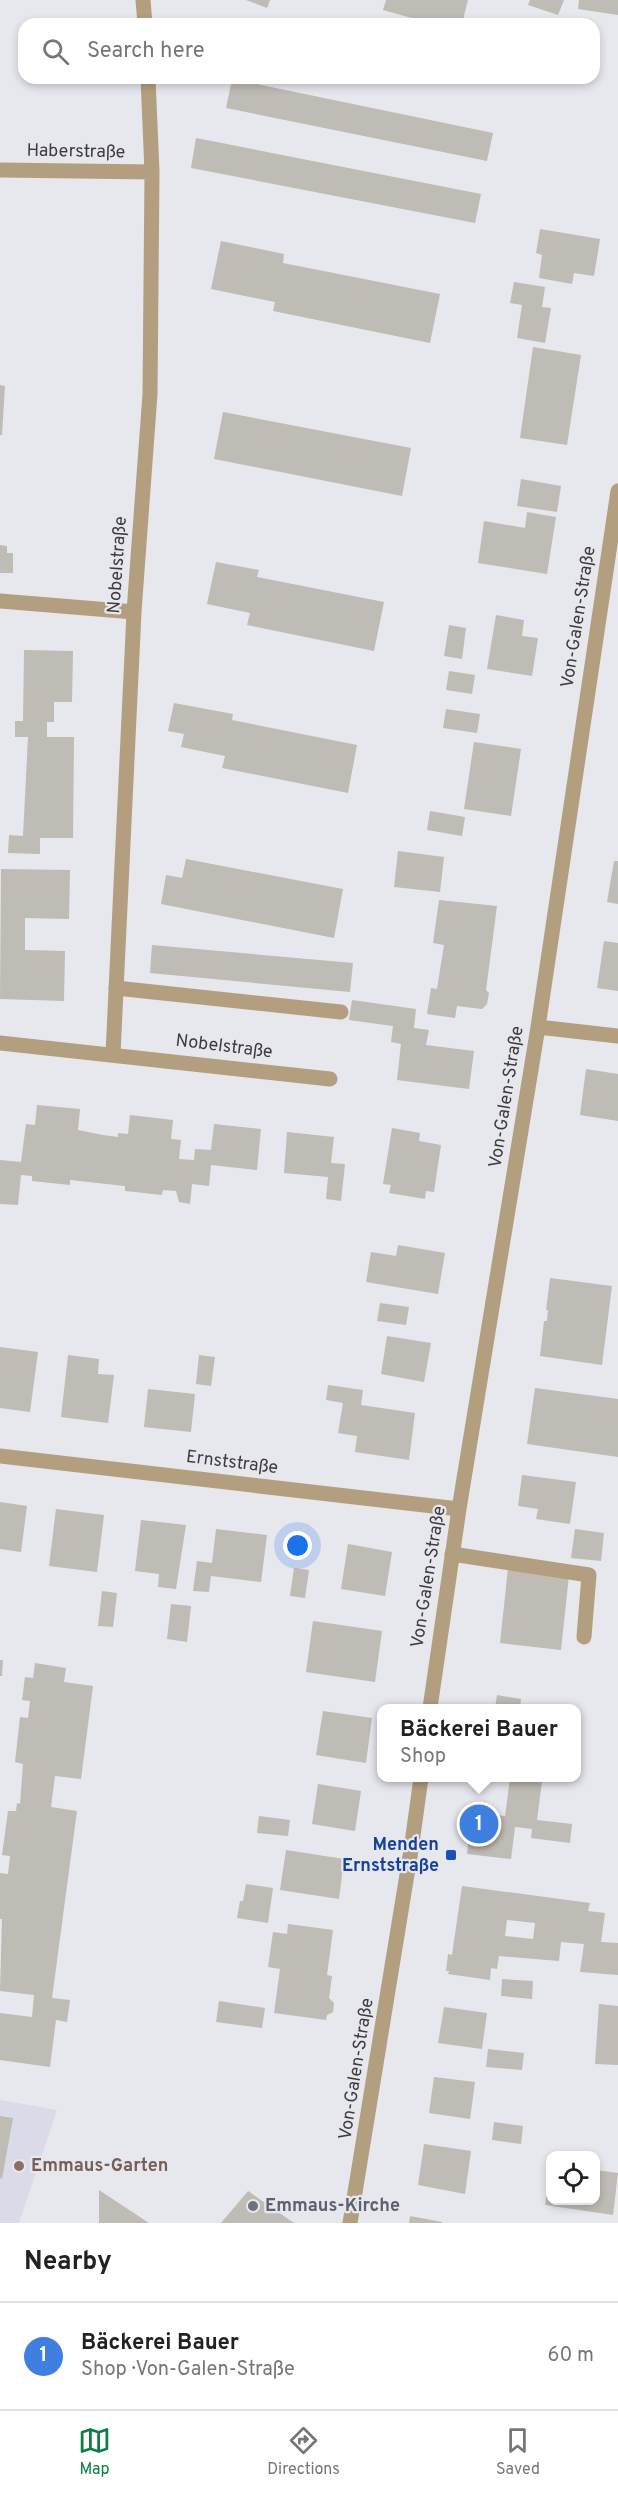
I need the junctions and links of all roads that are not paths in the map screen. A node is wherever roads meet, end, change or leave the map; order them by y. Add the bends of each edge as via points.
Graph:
1 (143, 0) edge
2 (144, 18) edge
3 (148, 84) edge
4 (0, 170) edge
5 (152, 172) junction
6 (618, 491) edge
7 (0, 601) edge
8 (134, 612) junction
9 (116, 988) junction
10 (341, 1012) dead end
11 (538, 1027) junction
12 (618, 1036) edge
13 (0, 1043) edge
14 (113, 1054) junction
15 (330, 1079) dead end
16 (0, 1456) edge
17 (459, 1509) junction
18 (452, 1554) junction
19 (584, 1637) dead end
20 (431, 1704) edge
21 (420, 1782) edge
22 (350, 2223) edge

1 - 2 street
3 - 5 street, Nobelstraße
4 - 5 street, Haberstraße
5 - 8 street, Nobelstraße via 150,394
6 - 11 street, Von-Galen-Straße
7 - 8 street
8 - 9 street, Nobelstraße
9 - 10 street
9 - 14 street, Nobelstraße
11 - 12 street
11 - 17 street, Von-Galen-Straße
13 - 14 street, Nobelstraße
14 - 15 street, Nobelstraße
16 - 17 street, Ernststraße
17 - 18 street, Von-Galen-Straße
18 - 19 street via 589,1575
18 - 20 street, Von-Galen-Straße
21 - 22 street, Von-Galen-Straße

